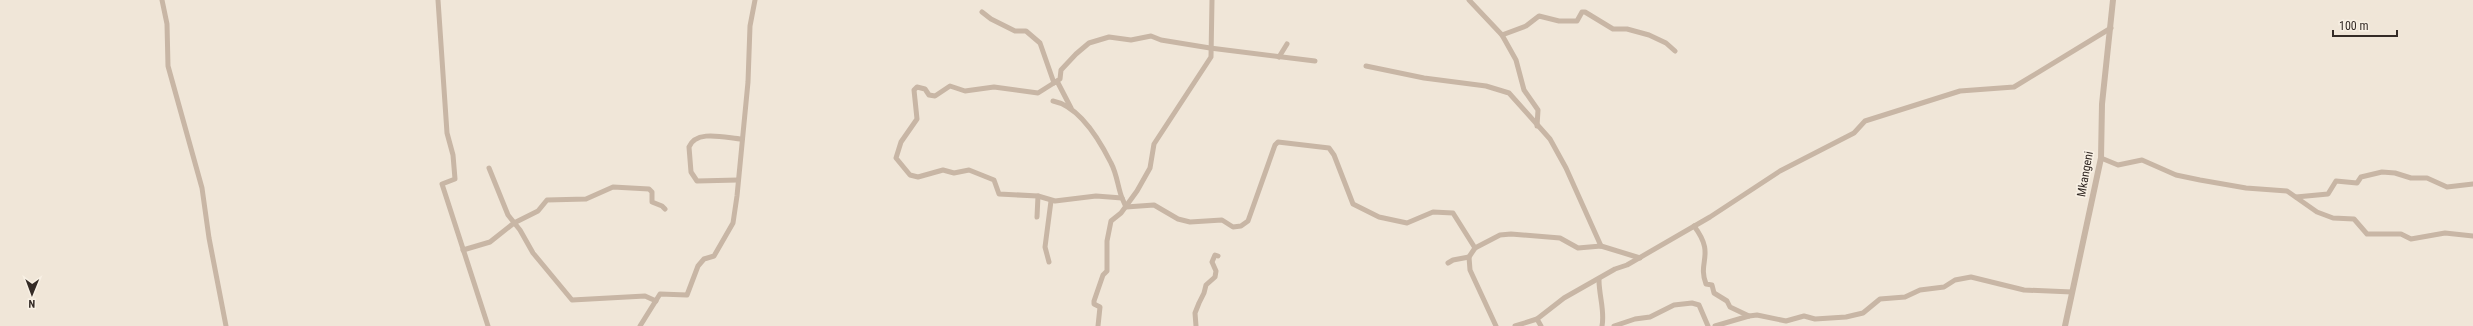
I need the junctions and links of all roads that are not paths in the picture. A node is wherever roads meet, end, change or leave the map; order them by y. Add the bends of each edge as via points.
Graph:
1 (162, 0) edge
2 (438, 0) edge
3 (755, 0) edge
4 (1212, 0) edge
5 (1468, 0) edge
6 (2113, 0) edge
7 (982, 12) dead end
8 (2111, 28) junction
9 (1502, 35) junction
10 (1287, 44) dead end
11 (1210, 48) junction
12 (1675, 51) dead end
13 (1279, 57) junction
14 (1315, 61) dead end
15 (1366, 66) dead end
16 (1056, 82) junction
17 (1053, 100) dead end
18 (1071, 108) junction
19 (1537, 126) junction
20 (742, 139) junction
21 (2101, 158) junction
22 (489, 168) dead end
23 (738, 180) junction
24 (2473, 184) edge
25 (1038, 196) junction
26 (2296, 197) junction
27 (1122, 198) junction
28 (1051, 201) junction
29 (1126, 206) junction
30 (665, 209) dead end
31 (1037, 217) dead end
32 (514, 223) junction
33 (1694, 226) junction
34 (2473, 236) edge
35 (1601, 246) junction
36 (1475, 248) junction
37 (463, 250) junction
38 (1218, 256) dead end
39 (1469, 257) junction
40 (1640, 258) junction
41 (1049, 262) dead end
42 (1448, 263) dead end
43 (1599, 280) junction
44 (2072, 292) junction
45 (656, 301) junction
46 (1749, 316) junction
47 (1537, 319) junction
48 (226, 326) edge
49 (488, 326) edge
50 (640, 326) edge
51 (1098, 326) edge
52 (1196, 326) edge
53 (1496, 326) edge
54 (1515, 326) edge
55 (1542, 326) edge
56 (1602, 326) edge
57 (1614, 326) edge
58 (1708, 326) edge
59 (1715, 326) edge
60 (2065, 326) edge

1 - 48 street via 167,24 168,66 202,188 208,238
2 - 37 street via 446,134 455,179 442,184
3 - 20 street via 750,26
4 - 11 street
5 - 9 street
6 - 8 street, Mkangeni
7 - 16 street via 1015,31 1026,31 1040,43
8 - 21 street, Mkangeni via 2102,104
8 - 33 street via 2014,87 1960,92 1864,121 1854,134 1780,171
9 - 12 street via 1526,26 1539,16 1559,21 1577,20 1582,12 1585,12 1613,29 1627,29 1649,35 1666,43
9 - 19 street via 1516,60 1524,90 1538,110
10 - 13 street
11 - 13 street
11 - 16 street via 1160,40 1151,36 1131,40 1098,38 1076,54 1061,70 1060,79
11 - 29 street via 1211,57 1159,135 1154,144 1150,168
13 - 14 street
15 - 19 street via 1424,78 1486,86 1509,93
16 - 18 street
16 - 25 street via 1038,93 994,87 965,91 950,86 935,96 917,87 914,90 917,119 901,142 896,158 910,176 919,177 942,170 954,173 969,170 994,180 999,194
17 - 18 street
18 - 27 street via 1094,134 1112,165
19 - 35 street via 1550,139 1566,168
20 - 23 street
20 - 23 street via 704,136 696,138 690,147 691,172 697,181
21 - 26 street via 2118,165 2142,160 2176,175 2227,185 2287,191
21 - 44 street, Mkangeni
22 - 32 street via 508,216
23 - 45 street via 733,223 714,256 704,259 698,266 687,295 660,294
24 - 26 street via 2447,187 2427,178 2411,178 2395,172 2382,172 2361,177 2357,183 2336,181 2328,194
25 - 28 street
25 - 31 street
26 - 34 street via 2317,212 2333,218 2354,219 2367,234 2401,234 2411,239 2446,233
27 - 28 street via 1096,196
27 - 29 street
28 - 41 street via 1045,247
29 - 36 street via 1154,205 1178,219 1190,222 1222,220 1232,227 1241,226 1248,221 1275,144 1299,144 1329,148 1353,204 1379,217 1407,223 1433,212 1453,213
29 - 51 street via 1113,218 1109,227 1107,271 1103,275 1094,301 1101,311
30 - 32 street via 652,202 654,195 649,189 613,186 586,199 547,200 538,211
32 - 37 street via 490,242
32 - 45 street via 533,253 572,300 644,296
33 - 40 street
33 - 46 street via 1704,241 1707,255 1703,277 1706,284 1712,286 1714,293 1727,301 1730,307
35 - 36 street via 1578,248 1560,238 1511,234 1500,235
35 - 40 street
36 - 39 street
37 - 49 street
38 - 52 street via 1215,255 1212,262 1216,271 1215,277 1206,284 1195,313
39 - 42 street
39 - 53 street via 1470,270
40 - 43 street
43 - 47 street via 1564,298
43 - 56 street
44 - 46 street via 2024,290 1971,276 1955,280 1944,287 1920,290 1906,297 1880,299 1864,313 1846,317 1815,319 1804,316 1786,321 1757,315
44 - 60 street, Mkangeni
45 - 50 street
46 - 59 street
47 - 54 street
47 - 55 street
57 - 58 street via 1650,317 1674,305 1692,303 1699,304

